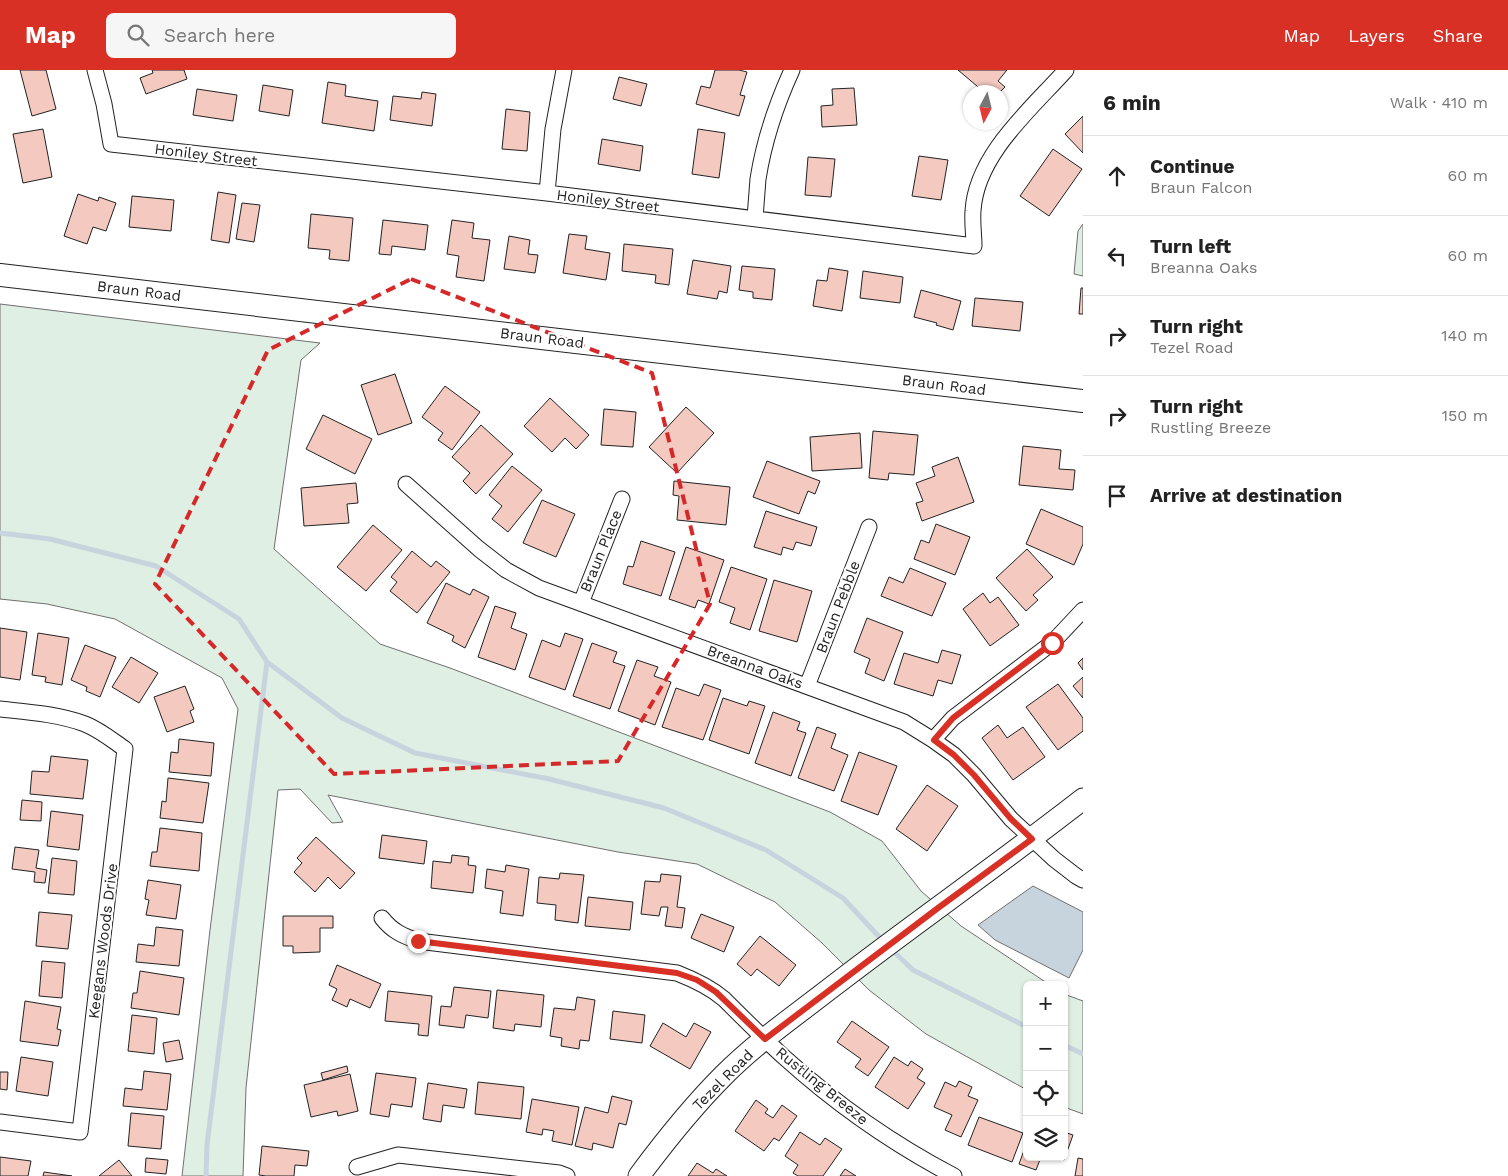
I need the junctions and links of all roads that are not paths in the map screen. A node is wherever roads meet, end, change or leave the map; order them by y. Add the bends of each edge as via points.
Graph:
1 (95, 70) edge
2 (564, 70) edge
3 (792, 70) edge
4 (1066, 70) edge
5 (547, 193) junction
6 (755, 218) junction
7 (0, 275) edge
8 (1083, 401) edge
9 (406, 484) dead end
10 (622, 499) dead end
11 (869, 527) dead end
12 (580, 603) junction
13 (1083, 610) edge
14 (807, 686) junction
15 (0, 709) edge
16 (934, 740) junction
17 (1083, 798) edge
18 (1032, 839) junction
19 (1083, 880) edge
20 (382, 918) dead end
21 (765, 1039) junction
22 (0, 1122) edge
23 (357, 1167) dead end
24 (567, 1176) edge
25 (639, 1176) edge
26 (954, 1176) edge

1 - 5 street, Honiley Street via 111,144
2 - 5 street via 553,129
3 - 6 street via 766,142 758,179
4 - 6 street, Honiley Street via 1008,133 986,167 975,197 974,246
5 - 6 street, Honiley Street
7 - 8 main road, Braun Road
9 - 12 street, Breanna Oaks via 506,570 540,588
10 - 12 street, Braun Place
11 - 14 street, Braun Pebble
12 - 14 street, Breanna Oaks
13 - 16 street via 1052,643 953,718
14 - 16 street, Breanna Oaks via 904,722
15 - 22 street, Keegans Woods Drive via 43,714 85,724 125,750 80,1132
16 - 18 street, Breanna Oaks via 974,775
17 - 18 main road, Tezel Road
18 - 19 street, Breanna Oaks
18 - 21 main road, Tezel Road
20 - 21 street, Rustling Breeze via 399,935 418,941 677,973 716,992
21 - 25 main road, Tezel Road via 718,1081 668,1137
21 - 26 street, Rustling Breeze via 856,1116
23 - 24 street via 398,1155

